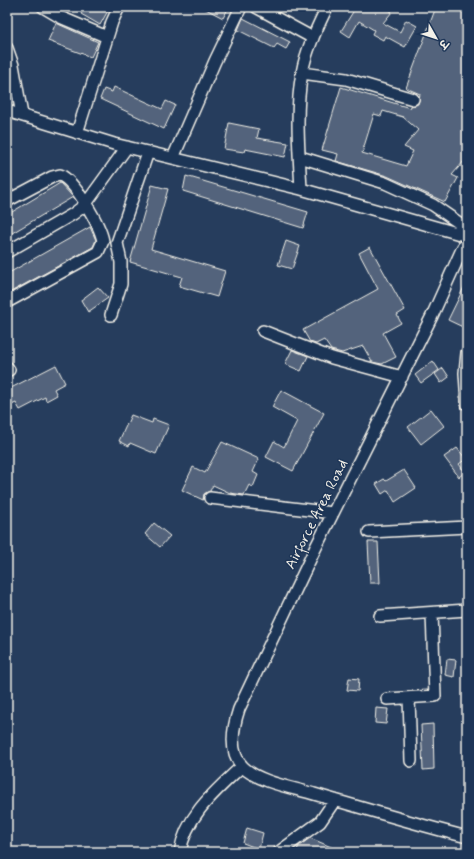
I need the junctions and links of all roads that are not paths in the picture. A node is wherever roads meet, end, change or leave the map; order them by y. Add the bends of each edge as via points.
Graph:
1 (43, 7) edge
2 (119, 7) edge
3 (242, 7) edge
4 (256, 7) edge
5 (327, 7) edge
6 (107, 37) junction
7 (313, 38) junction
8 (7, 48) edge
9 (302, 73) junction
10 (413, 99) dead end
11 (7, 111) edge
12 (22, 115) junction
13 (77, 132) junction
14 (127, 147) junction
15 (148, 152) junction
16 (300, 157) junction
17 (173, 158) junction
18 (301, 189) junction
19 (7, 201) edge
20 (85, 205) junction
21 (464, 229) edge
22 (465, 249) edge
23 (7, 252) edge
24 (7, 302) edge
25 (111, 315) dead end
26 (263, 331) dead end
27 (467, 353) edge
28 (402, 377) junction
29 (467, 404) edge
30 (210, 498) dead end
31 (333, 513) junction
32 (467, 527) edge
33 (369, 532) dead end
34 (467, 610) edge
35 (432, 613) junction
36 (380, 616) dead end
37 (410, 698) junction
38 (387, 699) dead end
39 (411, 760) dead end
40 (242, 766) junction
41 (335, 800) junction
42 (467, 837) edge
43 (180, 852) edge
44 (278, 852) edge

1 - 6 street
2 - 6 street
3 - 17 street via 206,80
4 - 7 street
5 - 7 street
6 - 13 street
7 - 9 street
8 - 12 street via 13,65
9 - 10 street via 346,79
9 - 16 street
11 - 12 street
12 - 13 street
13 - 14 street
14 - 15 street
14 - 20 street
15 - 17 street
15 - 25 street via 117,242 121,262 121,284
16 - 18 street
16 - 21 street via 385,183 433,205
17 - 18 street
18 - 21 street
19 - 20 street via 60,175 69,182
20 - 23 street
20 - 24 street via 102,236 102,246 98,252
21 - 22 street via 460,243
22 - 28 street, Airforce Area Road
26 - 28 street via 332,358
27 - 29 street
28 - 31 street, Airforce Area Road
30 - 31 street
31 - 40 street, Airforce Area Road via 239,709 233,726 233,740
32 - 33 street
34 - 35 street
35 - 36 street
35 - 37 street via 435,696
37 - 38 street
37 - 39 street
40 - 41 street via 274,782
40 - 43 street via 211,795 192,819 183,835
41 - 42 street
41 - 44 street via 320,822

